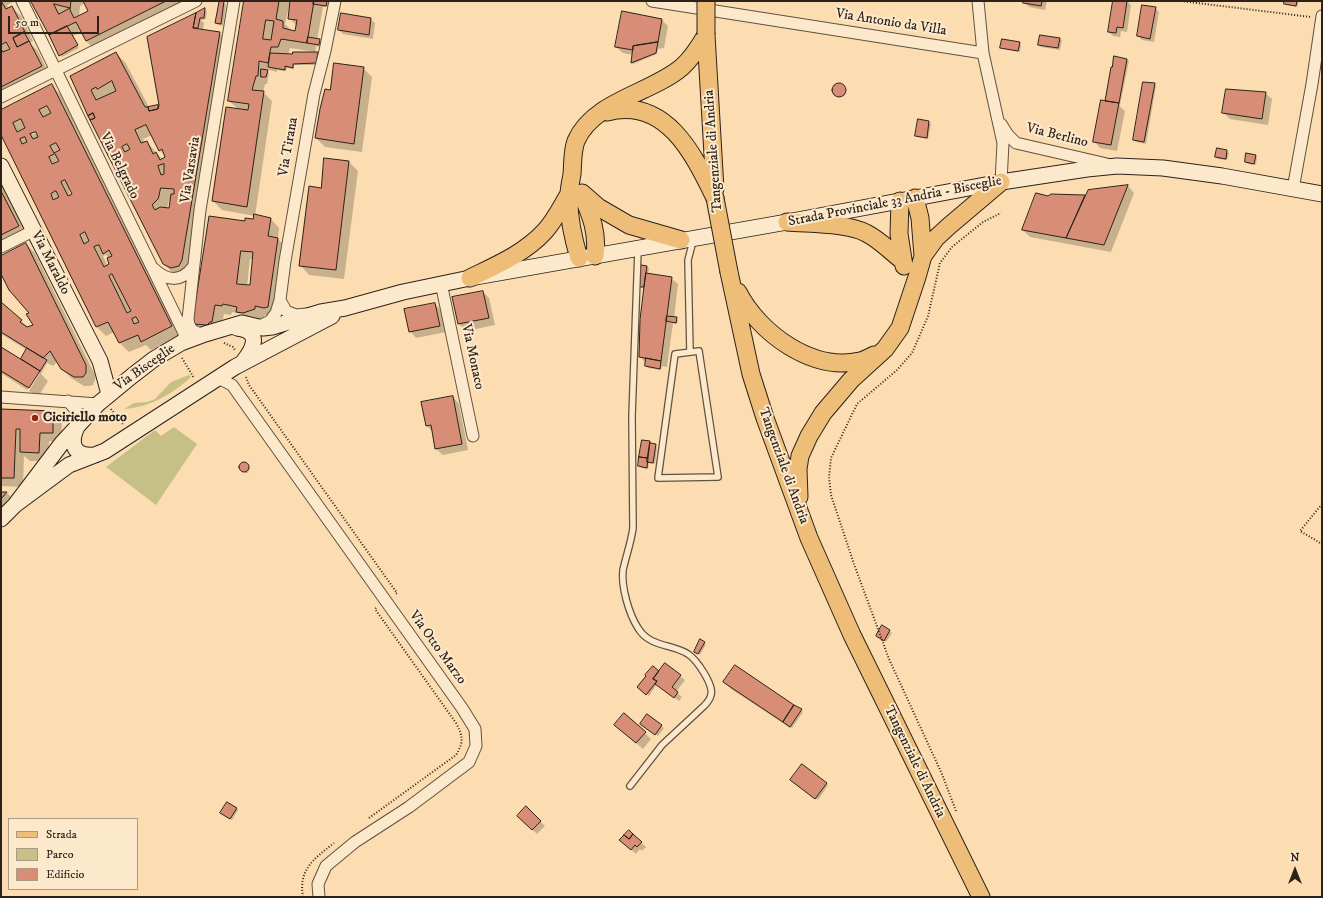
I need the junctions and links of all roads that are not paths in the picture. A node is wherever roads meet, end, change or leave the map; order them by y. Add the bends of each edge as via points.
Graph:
1 (22, 1) edge
2 (196, 1) edge
3 (234, 1) edge
4 (335, 1) edge
5 (652, 1) edge
6 (706, 1) edge
7 (978, 1) edge
8 (1322, 17) edge
9 (706, 35) junction
10 (984, 52) junction
11 (55, 70) junction
12 (1, 98) edge
13 (597, 116) junction
14 (999, 120) junction
15 (1, 166) edge
16 (1117, 166) junction
17 (1001, 182) junction
18 (1293, 189) junction
19 (575, 194) junction
20 (1322, 194) edge
21 (715, 198) junction
22 (908, 200) junction
23 (787, 222) junction
24 (33, 231) junction
25 (687, 239) junction
26 (1, 247) edge
27 (638, 248) junction
28 (923, 256) junction
29 (587, 257) junction
30 (903, 261) junction
31 (193, 267) junction
32 (152, 268) junction
33 (729, 272) junction
34 (470, 278) junction
35 (441, 283) junction
36 (908, 299) junction
37 (280, 300) junction
38 (345, 308) junction
39 (321, 312) junction
40 (256, 327) junction
41 (224, 328) junction
42 (205, 334) junction
43 (178, 345) junction
44 (690, 352) junction
45 (880, 353) junction
46 (100, 361) junction
47 (239, 365) junction
48 (132, 376) junction
49 (214, 380) junction
50 (232, 385) junction
51 (1, 397) edge
52 (104, 399) junction
53 (68, 401) junction
54 (79, 425) junction
55 (474, 436) dead end
56 (98, 455) junction
57 (15, 505) junction
58 (1, 519) edge
59 (809, 538) junction
60 (630, 786) dead end
61 (319, 897) edge
62 (981, 897) edge

1 - 11 street, Via Belgrado
2 - 11 street
3 - 31 street, Via Varsavia
4 - 37 street, Via Tirana via 314,94
5 - 10 street, Via Antonio da Villa
6 - 9 main road, Tangenziale di Andria, bridge
7 - 10 street, Via Berlino
8 - 18 street
9 - 13 main road via 682,67
9 - 21 main road, Tangenziale di Andria
10 - 14 street, Via Berlino
11 - 12 street
11 - 32 street, Via Belgrado
13 - 19 main road via 587,125 576,142 572,174
13 - 21 main road via 630,110 640,111 662,121 686,144
14 - 16 street, Via Berlino via 1008,135 1016,142
14 - 17 street, Via Berlino via 1003,143
15 - 24 main road, Via Maraldo
16 - 17 main road, Strada Provinciale 33 Andria - Bisceglie via 1058,172
16 - 18 main road, Strada Provinciale 33 Andria - Bisceglie via 1162,168
17 - 22 main road, Strada Provinciale 33 Andria - Bisceglie
17 - 28 main road via 948,226
18 - 20 main road, Strada Provinciale 33 Andria - Bisceglie
19 - 25 main road via 630,225
19 - 29 main road via 571,225
19 - 29 main road via 595,233 597,243
19 - 34 main road via 535,241 510,259
21 - 33 main road, Tangenziale di Andria, bridge
22 - 23 main road, Strada Provinciale 33 Andria - Bisceglie
22 - 28 main road via 920,218
22 - 30 main road via 899,234
23 - 25 main road, Strada Provinciale 33 Andria - Bisceglie
23 - 30 main road via 857,229 874,238
24 - 26 street
24 - 46 main road, Via Maraldo
25 - 27 main road, Strada Provinciale 33 Andria - Bisceglie
25 - 44 lane
27 - 29 main road, Strada Provinciale 33 Andria - Bisceglie
27 - 60 lane via 632,416 633,522 623,572 624,588 632,617 643,635 649,640 689,655 697,663 712,691 704,706 662,745
28 - 36 main road
29 - 34 main road, Strada Provinciale 33 Andria - Bisceglie
30 - 36 main road
31 - 32 street via 182,277 174,278 164,277
31 - 42 street, Via Varsavia via 188,325 196,333
32 - 43 street, Via Belgrado via 184,333 184,338
33 - 45 main road via 744,304 758,322 768,332 793,348 817,359 841,363 862,361
33 - 59 main road, Tangenziale di Andria via 751,374
34 - 35 main road, Via Bisceglie
35 - 38 main road, Via Bisceglie
35 - 55 street, Via Monaco
36 - 45 main road via 900,328
37 - 39 street via 286,311 296,315
37 - 40 street, Via Tirana via 270,321
38 - 39 main road, Via Bisceglie
38 - 47 main road, Via Bisceglie
39 - 40 main road, Via Bisceglie via 272,327
40 - 41 main road, Via Bisceglie via 242,323
41 - 42 main road, Via Bisceglie
41 - 47 main road via 241,329 253,336 252,350
42 - 43 main road, Via Bisceglie
43 - 48 main road, Via Bisceglie
44 - 44 lane via 674,354 658,478 718,477 699,351
45 - 59 main road via 851,380 823,413 800,456 799,497
46 - 48 main road, Via Maraldo via 116,375
46 - 52 main road, Via Maraldo
47 - 49 main road, Via Bisceglie
47 - 50 street
48 - 52 main road, Via Bisceglie
49 - 50 street via 222,380
49 - 56 main road, Via Bisceglie
50 - 61 street, Via Otto Marzo via 475,729 476,746 469,762 409,807 355,842 326,866 318,884
51 - 53 street
52 - 53 street
52 - 54 main road, Via Bisceglie
53 - 54 street via 80,416
54 - 56 main road via 73,446 84,455
54 - 57 main road, Via Bisceglie via 47,461
56 - 57 main road, Via Bisceglie via 68,465
57 - 58 main road, Via Bisceglie
59 - 62 main road, Tangenziale di Andria via 852,635

